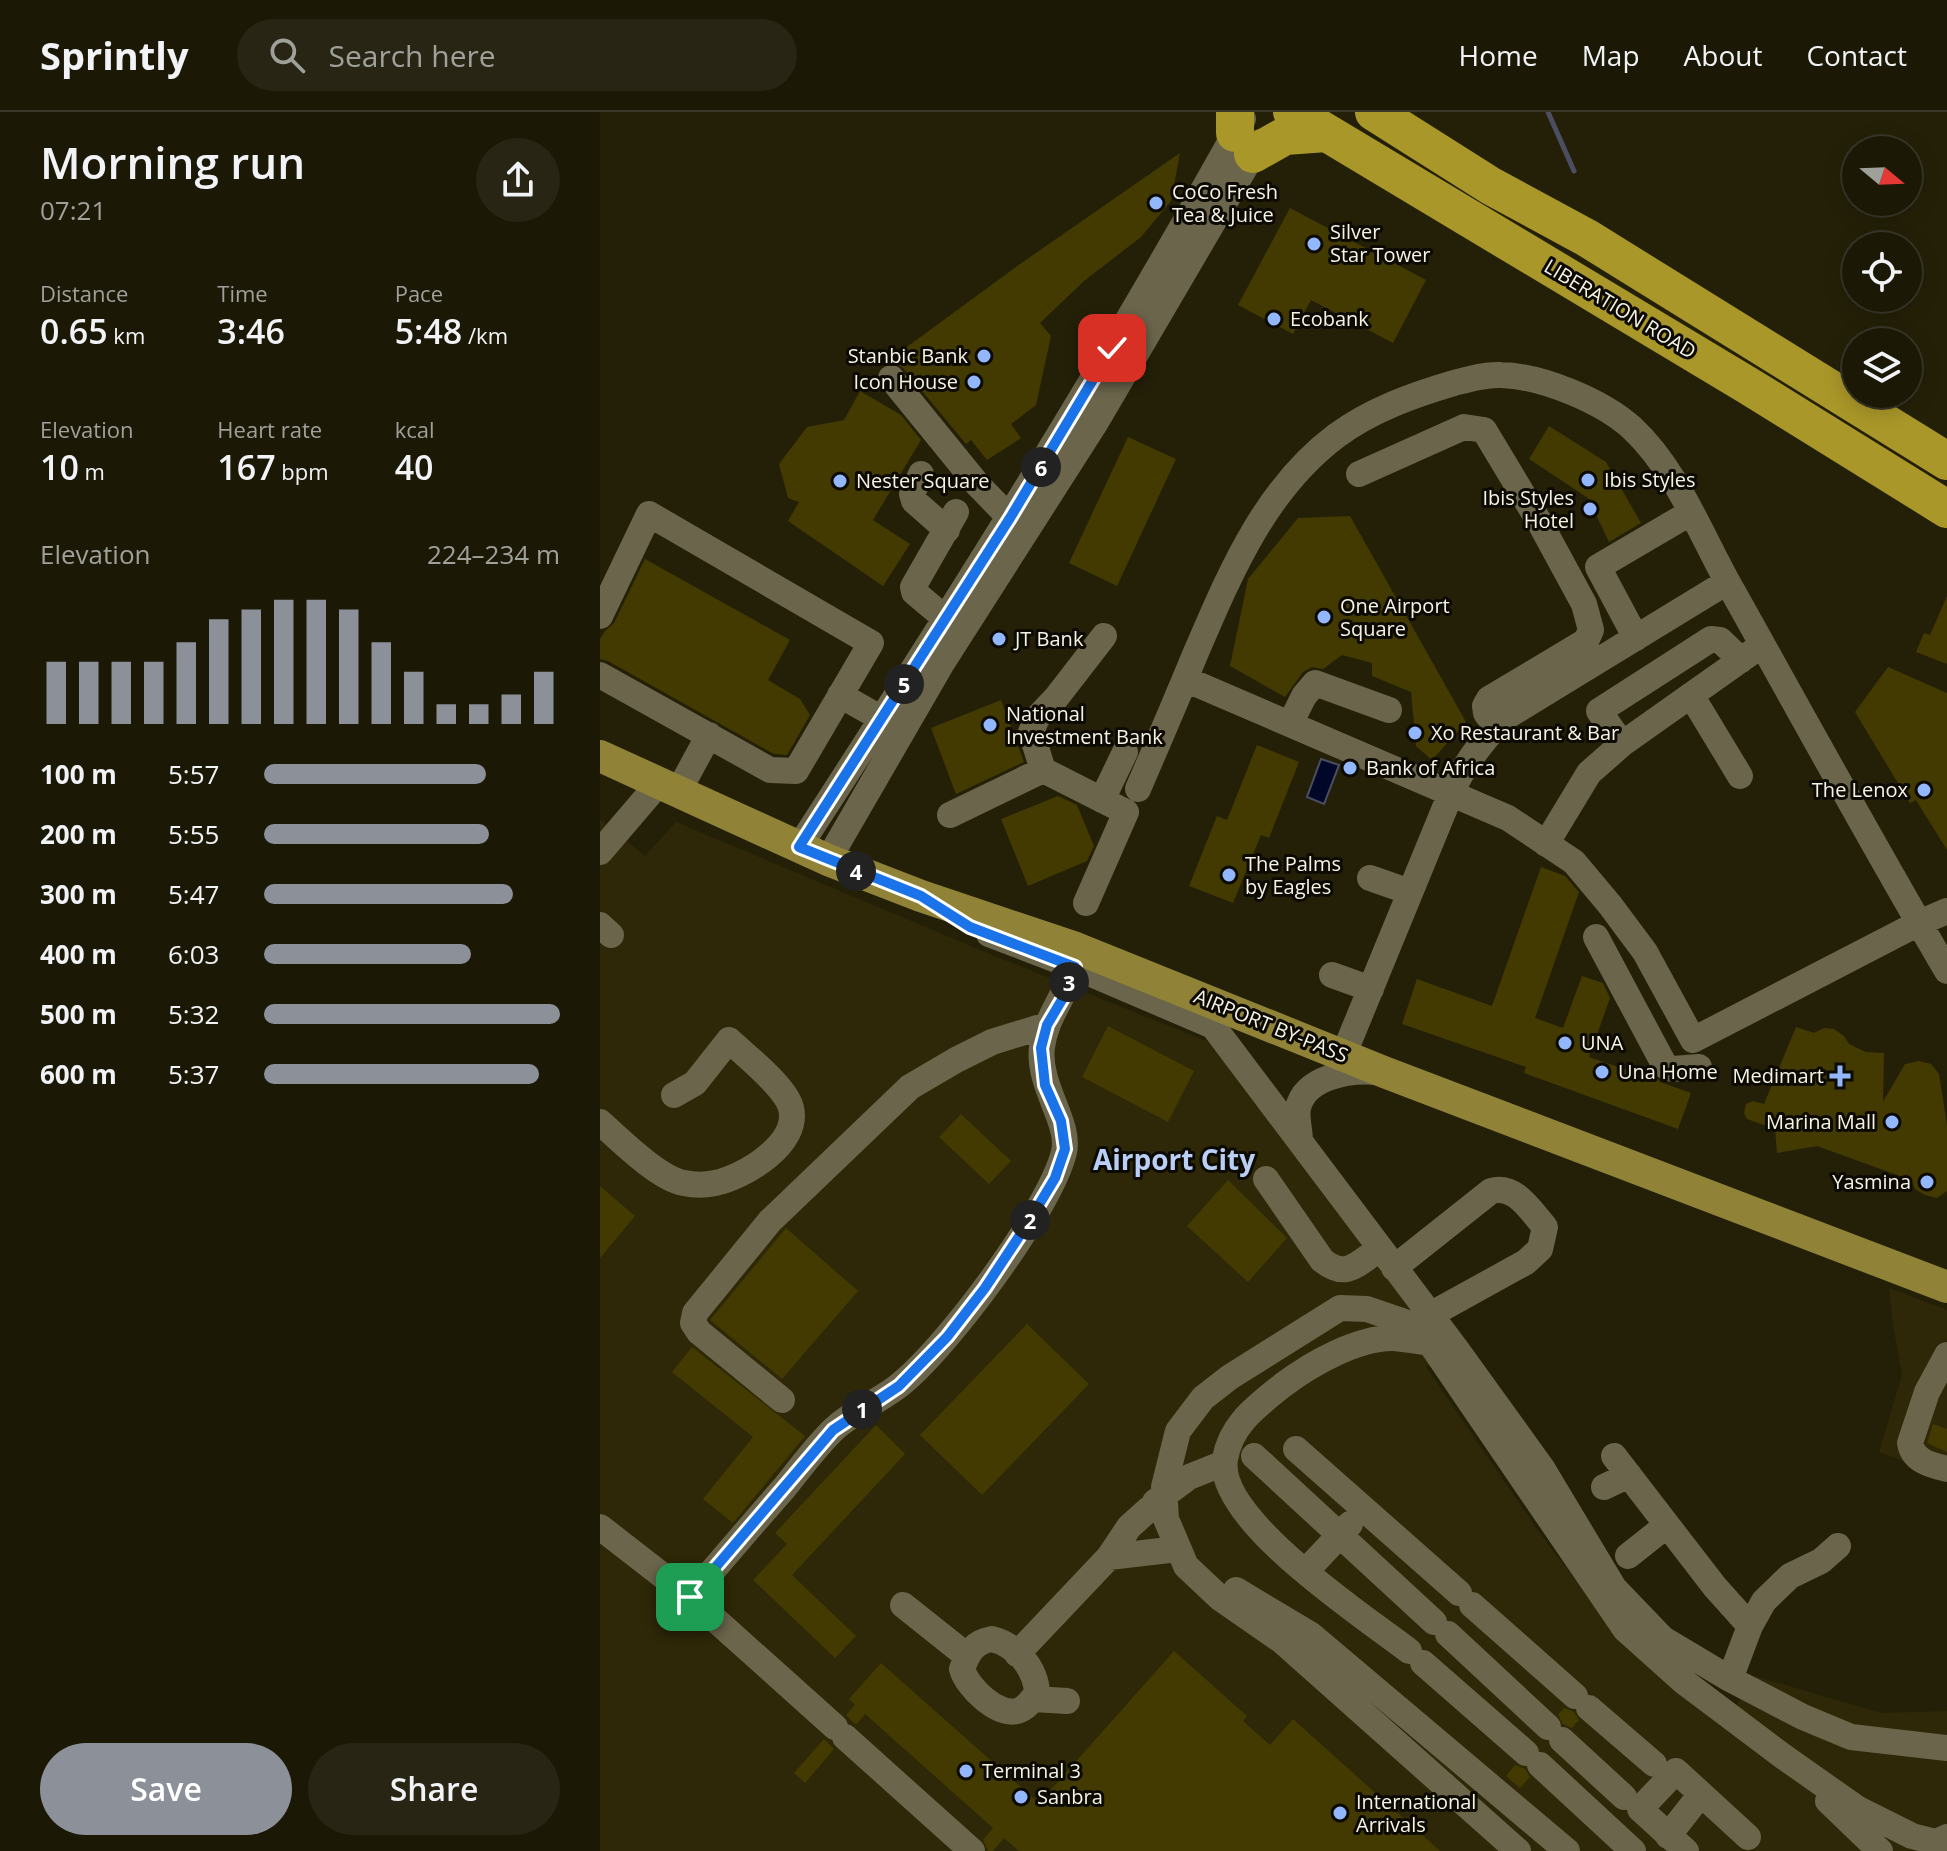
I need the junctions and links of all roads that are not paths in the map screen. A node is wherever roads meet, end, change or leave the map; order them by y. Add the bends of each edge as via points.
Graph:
1 (1279, 112) edge
2 (1292, 112) edge
3 (1374, 112) edge
4 (1329, 122) edge
5 (1242, 128) edge
6 (1491, 186) junction
7 (891, 378) dead end
8 (1947, 461) edge
9 (921, 474) dead end
10 (1359, 474) dead end
11 (1947, 509) edge
12 (1690, 513) junction
13 (1010, 518) junction
14 (1727, 582) junction
15 (602, 607) edge
16 (946, 619) junction
17 (1104, 636) dead end
18 (1636, 638) junction
19 (1762, 645) junction
20 (1741, 660) junction
21 (600, 675) edge
22 (1185, 679) junction
23 (840, 695) junction
24 (1691, 695) junction
25 (1389, 710) dead end
26 (882, 719) junction
27 (1290, 724) junction
28 (1496, 726) junction
29 (709, 735) junction
30 (1622, 744) junction
31 (1125, 752) dead end
32 (600, 756) edge
33 (1043, 770) junction
34 (1740, 776) dead end
35 (668, 788) junction
36 (1138, 789) dead end
37 (1451, 793) junction
38 (1102, 800) junction
39 (950, 815) dead end
40 (1546, 844) junction
41 (600, 852) edge
42 (814, 853) junction
43 (1370, 878) dead end
44 (1410, 892) junction
45 (1086, 903) dead end
46 (1947, 911) edge
47 (1919, 923) junction
48 (1596, 937) dead end
49 (1076, 957) junction
50 (1947, 971) edge
51 (1332, 975) dead end
52 (1371, 989) junction
53 (1047, 1025) junction
54 (1343, 1056) junction
55 (1699, 1067) dead end
56 (1384, 1072) junction
57 (674, 1095) dead end
58 (600, 1122) edge
59 (1300, 1141) junction
60 (1266, 1179) dead end
61 (1386, 1258) junction
62 (1947, 1287) edge
63 (1430, 1315) junction
64 (1430, 1343) junction
65 (1947, 1355) edge
66 (782, 1400) dead end
67 (1296, 1449) dead end
68 (1254, 1456) dead end
69 (1224, 1463) junction
70 (1947, 1469) edge
71 (1604, 1487) dead end
72 (1149, 1509) junction
73 (1364, 1509) junction
74 (1667, 1525) junction
75 (600, 1527) edge
76 (1340, 1535) junction
77 (1838, 1546) dead end
78 (1169, 1550) junction
79 (1628, 1556) dead end
80 (1109, 1557) junction
81 (1306, 1571) junction
82 (690, 1597) junction
83 (903, 1605) dead end
84 (1750, 1626) junction
85 (1017, 1654) junction
86 (967, 1656) junction
87 (1730, 1679) junction
88 (1033, 1699) junction
89 (1067, 1701) dead end
90 (1900, 1743) junction
91 (1947, 1748) edge
92 (1784, 1757) junction
93 (1654, 1764) dead end
94 (1947, 1768) edge
95 (1701, 1794) junction
96 (1624, 1797) dead end
97 (1670, 1837) edge
98 (1748, 1837) dead end
99 (1947, 1837) edge
100 (972, 1851) edge
101 (1518, 1851) edge
102 (1567, 1851) edge
103 (1634, 1851) edge
104 (1880, 1851) edge

1 - 5 street
2 - 4 highway, LIBERATION ROAD
3 - 6 highway, LIBERATION ROAD
4 - 5 highway via 1285,136
4 - 6 highway via 1460,179
4 - 11 highway, LIBERATION ROAD
5 - 13 street
5 - 42 street via 1096,422
6 - 8 highway, LIBERATION ROAD via 1587,238
7 - 13 street
9 - 16 street via 914,501 952,521 913,587
10 - 28 street via 1464,427 1484,430 1540,523 1584,604 1591,630 1586,641 1489,699 1486,713
12 - 14 street
12 - 18 street via 1598,567
12 - 22 street via 1664,465 1632,428 1598,404 1547,384 1502,375 1422,393 1338,435 1305,463 1248,537
13 - 16 street
14 - 18 street
14 - 19 street
15 - 23 street via 649,514 871,643
16 - 26 street
17 - 33 street via 1035,725
18 - 28 street
19 - 20 street
19 - 47 street
20 - 24 street
20 - 30 street via 1720,640 1711,639 1599,711
21 - 29 street
22 - 27 street
22 - 36 street
23 - 26 street
23 - 29 street via 796,771 770,770
24 - 30 street
24 - 34 street
25 - 27 street via 1315,683
26 - 42 street
27 - 37 street
28 - 37 street via 1464,766
29 - 35 street
30 - 40 street via 1589,773
31 - 38 street
32 - 35 main road, AIRPORT BY-PASS
33 - 38 street
33 - 39 street
35 - 41 street
35 - 42 main road, AIRPORT BY-PASS
37 - 40 street via 1508,818
37 - 44 street
38 - 45 street via 1126,812
40 - 47 street via 1574,862 1610,905 1645,952 1693,1040
42 - 49 main road, AIRPORT BY-PASS
43 - 44 street
44 - 52 street
46 - 47 street
47 - 50 street
48 - 55 street via 1665,1066
49 - 53 street via 1063,998
49 - 54 main road, AIRPORT BY-PASS
49 - 59 street via 1213,1026
51 - 52 street
52 - 54 street
53 - 66 street via 992,1042 910,1087 770,1221 695,1313 693,1323 699,1332
53 - 82 street via 1042,1068 1065,1149 1055,1178 1028,1223 947,1337 899,1386 833,1430
54 - 56 main road, AIRPORT BY-PASS
56 - 59 street via 1330,1077 1306,1092 1298,1108
56 - 62 main road, AIRPORT BY-PASS
57 - 58 street via 695,1083 729,1040 782,1093 791,1106 792,1121 761,1163 712,1184 681,1183 644,1161
59 - 61 street
60 - 61 street via 1333,1269
61 - 63 street
61 - 63 street via 1500,1188 1512,1191 1545,1227 1540,1249 1526,1262
63 - 87 street via 1542,1468 1614,1588 1663,1639
64 - 69 street via 1367,1341 1289,1380 1244,1417
64 - 92 street via 1625,1629 1683,1681
64 - 101 street via 1405,1322 1367,1309 1340,1308 1230,1377 1203,1398 1178,1431 1164,1487 1166,1519 1186,1566 1220,1598 1282,1641
65 - 70 street via 1927,1392 1910,1443 1919,1459
67 - 73 street
68 - 76 street
69 - 72 street via 1189,1477
69 - 81 street via 1244,1512
71 - 74 street via 1622,1466
72 - 78 street via 1154,1534
72 - 80 street
73 - 76 street
73 - 93 street
74 - 79 street
74 - 84 street
75 - 82 street
76 - 81 street
76 - 96 street
77 - 84 street via 1790,1576 1764,1601
78 - 80 street
78 - 102 street via 1311,1635
80 - 85 street
81 - 103 street via 1416,1657
82 - 100 street
83 - 86 street
84 - 87 street
85 - 86 street via 992,1639 972,1647
85 - 88 street via 1034,1676
86 - 88 street via 965,1678 996,1707 1016,1712
87 - 90 street via 1851,1737
88 - 89 street
90 - 91 street
90 - 94 street
92 - 99 street via 1858,1809 1912,1836 1936,1842
92 - 104 street
95 - 97 street
95 - 97 street via 1676,1771 1640,1809
95 - 98 street
97 - 103 street

